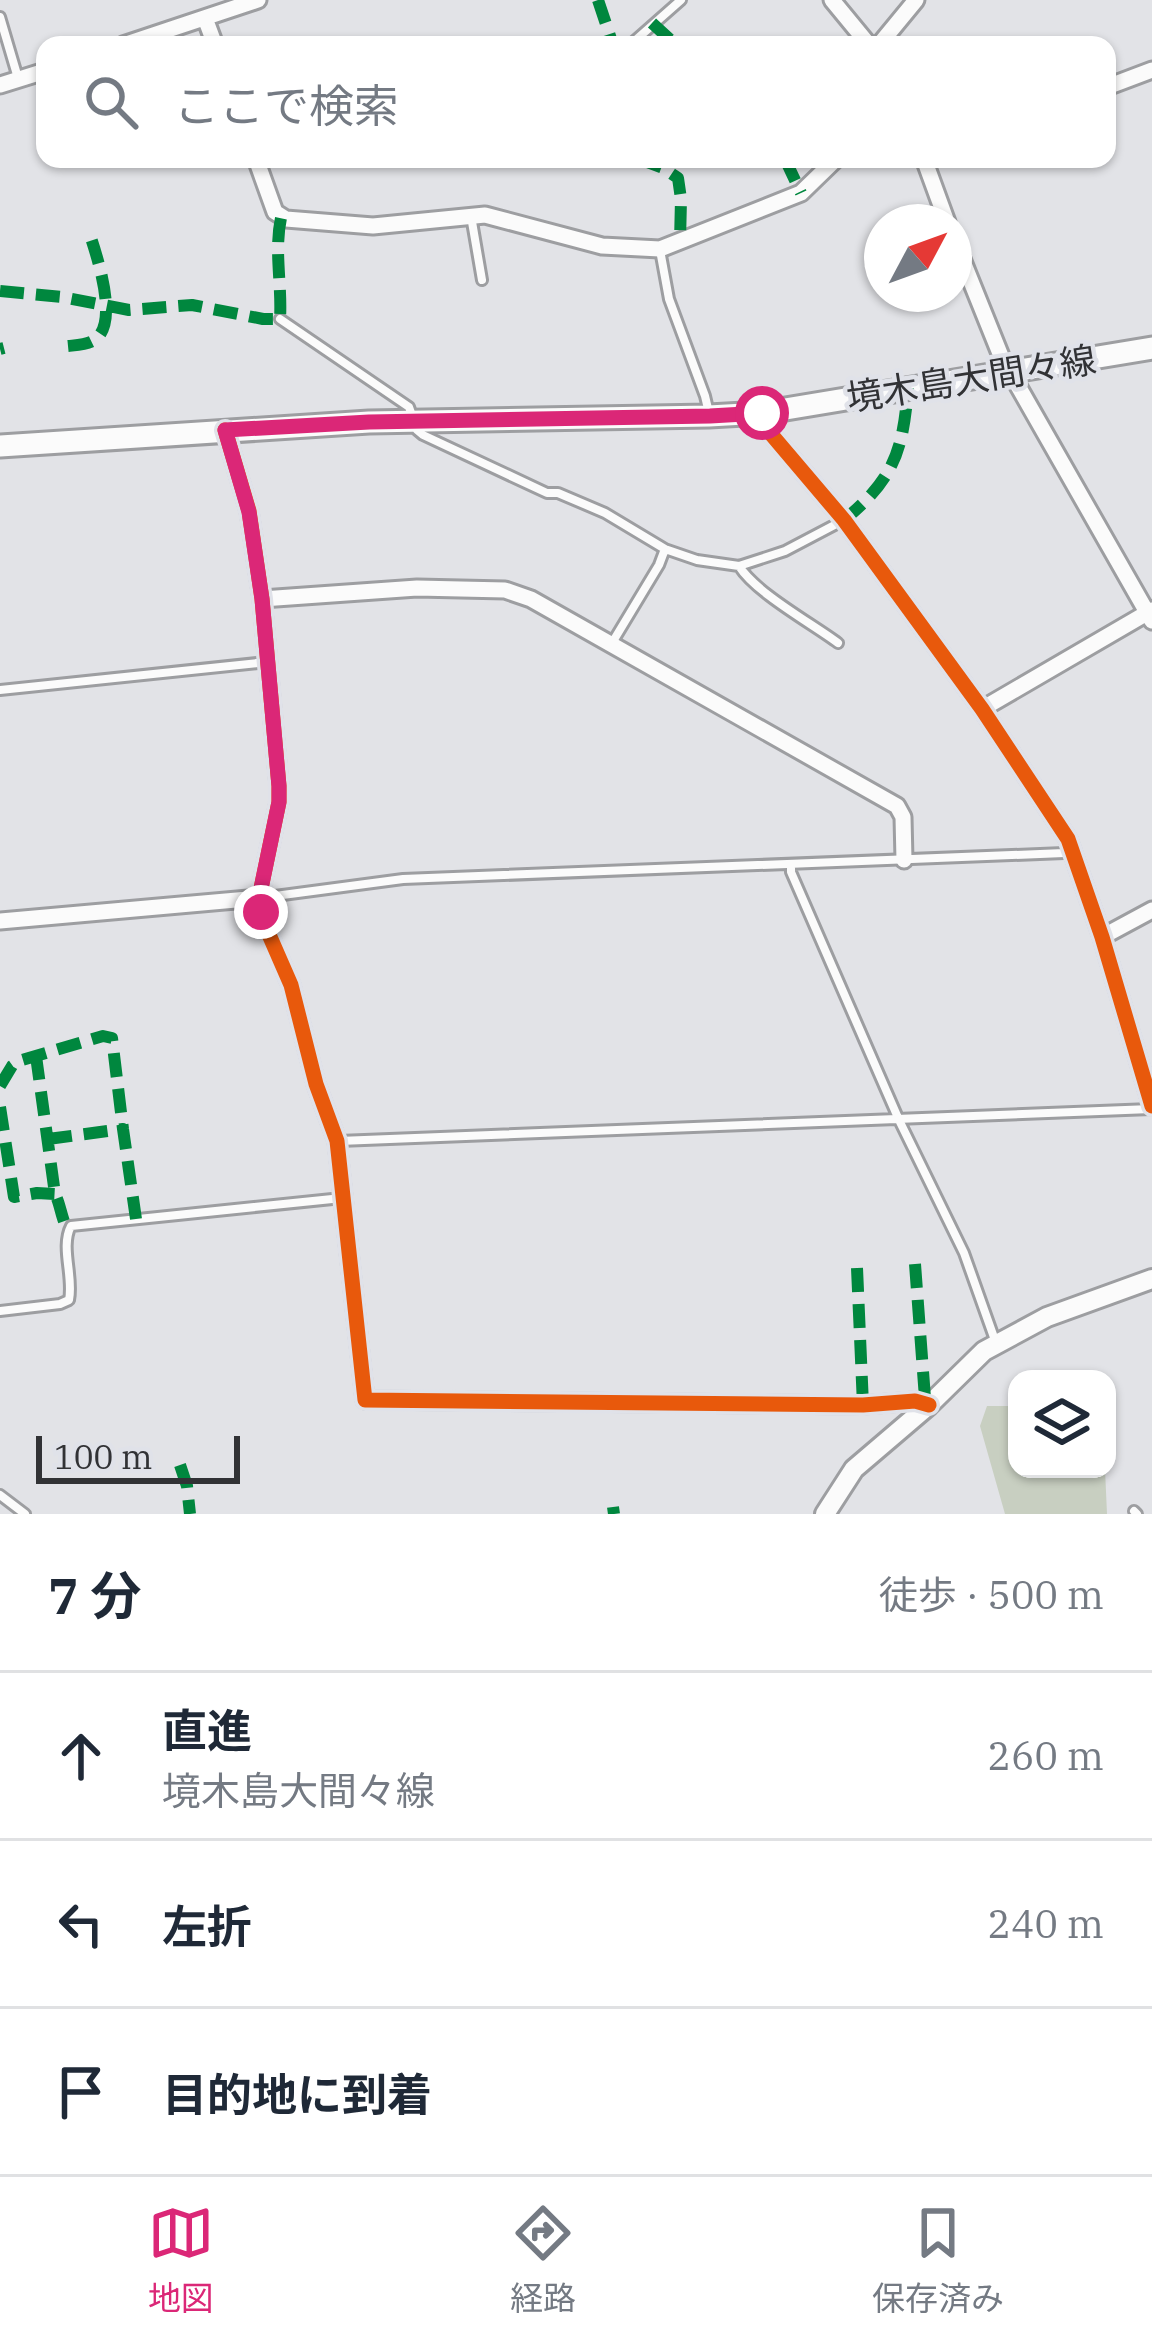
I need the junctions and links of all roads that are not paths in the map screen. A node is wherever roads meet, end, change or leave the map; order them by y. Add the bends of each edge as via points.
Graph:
1 (258, 0) edge
2 (681, 0) edge
3 (832, 0) edge
4 (916, 0) edge
5 (0, 17) edge
6 (205, 18) junction
7 (150, 36) edge
8 (212, 36) edge
9 (640, 36) edge
10 (862, 36) edge
11 (886, 36) edge
12 (1152, 70) edge
13 (36, 73) edge
14 (19, 79) junction
15 (1116, 84) edge
16 (0, 85) edge
17 (259, 168) edge
18 (827, 168) edge
19 (927, 168) edge
20 (940, 204) edge
21 (471, 216) junction
22 (660, 249) junction
23 (482, 280) dead end
24 (972, 284) edge
25 (280, 319) dead end
26 (1152, 348) edge
27 (1010, 371) junction
28 (762, 413) junction
29 (710, 416) junction
30 (415, 422) junction
31 (225, 430) junction
32 (0, 446) edge
33 (844, 520) junction
34 (665, 549) junction
35 (739, 566) junction
36 (262, 599) junction
37 (1150, 615) edge
38 (612, 643) junction
39 (838, 643) dead end
40 (268, 662) junction
41 (0, 690) edge
42 (982, 709) junction
43 (1072, 850) junction
44 (904, 860) junction
45 (791, 866) junction
46 (259, 898) junction
47 (1152, 910) edge
48 (0, 921) edge
49 (1102, 937) junction
50 (1152, 1107) edge
51 (899, 1120) junction
52 (337, 1142) junction
53 (343, 1198) junction
54 (1152, 1279) edge
55 (0, 1311) edge
56 (996, 1344) junction
57 (929, 1405) junction
58 (0, 1495) edge
59 (25, 1514) edge
60 (825, 1514) edge

1 - 6 street
2 - 9 lane
3 - 10 street
4 - 11 street
5 - 14 lane
6 - 7 street
6 - 8 street
12 - 15 street
13 - 14 street
14 - 16 street
17 - 21 street via 275,212 286,219 373,226
18 - 22 street via 801,193
19 - 20 street
21 - 22 street via 602,246
21 - 23 lane
22 - 29 lane
24 - 27 street
25 - 30 lane via 409,407
26 - 27 main road, 境木島大間々線
27 - 28 main road, 境木島大間々線
27 - 37 street
28 - 29 main road, 境木島大間々線
28 - 33 street
29 - 30 main road, 境木島大間々線
30 - 31 main road, 境木島大間々線
30 - 34 lane via 436,443 605,513
31 - 32 main road, 境木島大間々線
31 - 36 street
33 - 35 lane
33 - 42 street
34 - 35 lane
34 - 38 lane
35 - 39 lane
36 - 38 street via 505,590
36 - 40 street
37 - 42 street
38 - 44 street via 898,806
40 - 41 lane
40 - 46 street via 279,802
42 - 43 street
43 - 44 lane
43 - 49 street
44 - 45 lane
45 - 46 lane via 403,879
45 - 51 lane
46 - 48 street
46 - 52 street
47 - 49 street
49 - 50 street
50 - 51 lane
51 - 52 lane
51 - 56 lane via 964,1253
52 - 53 street
53 - 55 lane via 71,1226 69,1300
53 - 57 street via 365,1400
54 - 56 street
56 - 57 street
57 - 60 street via 854,1469
58 - 59 lane

